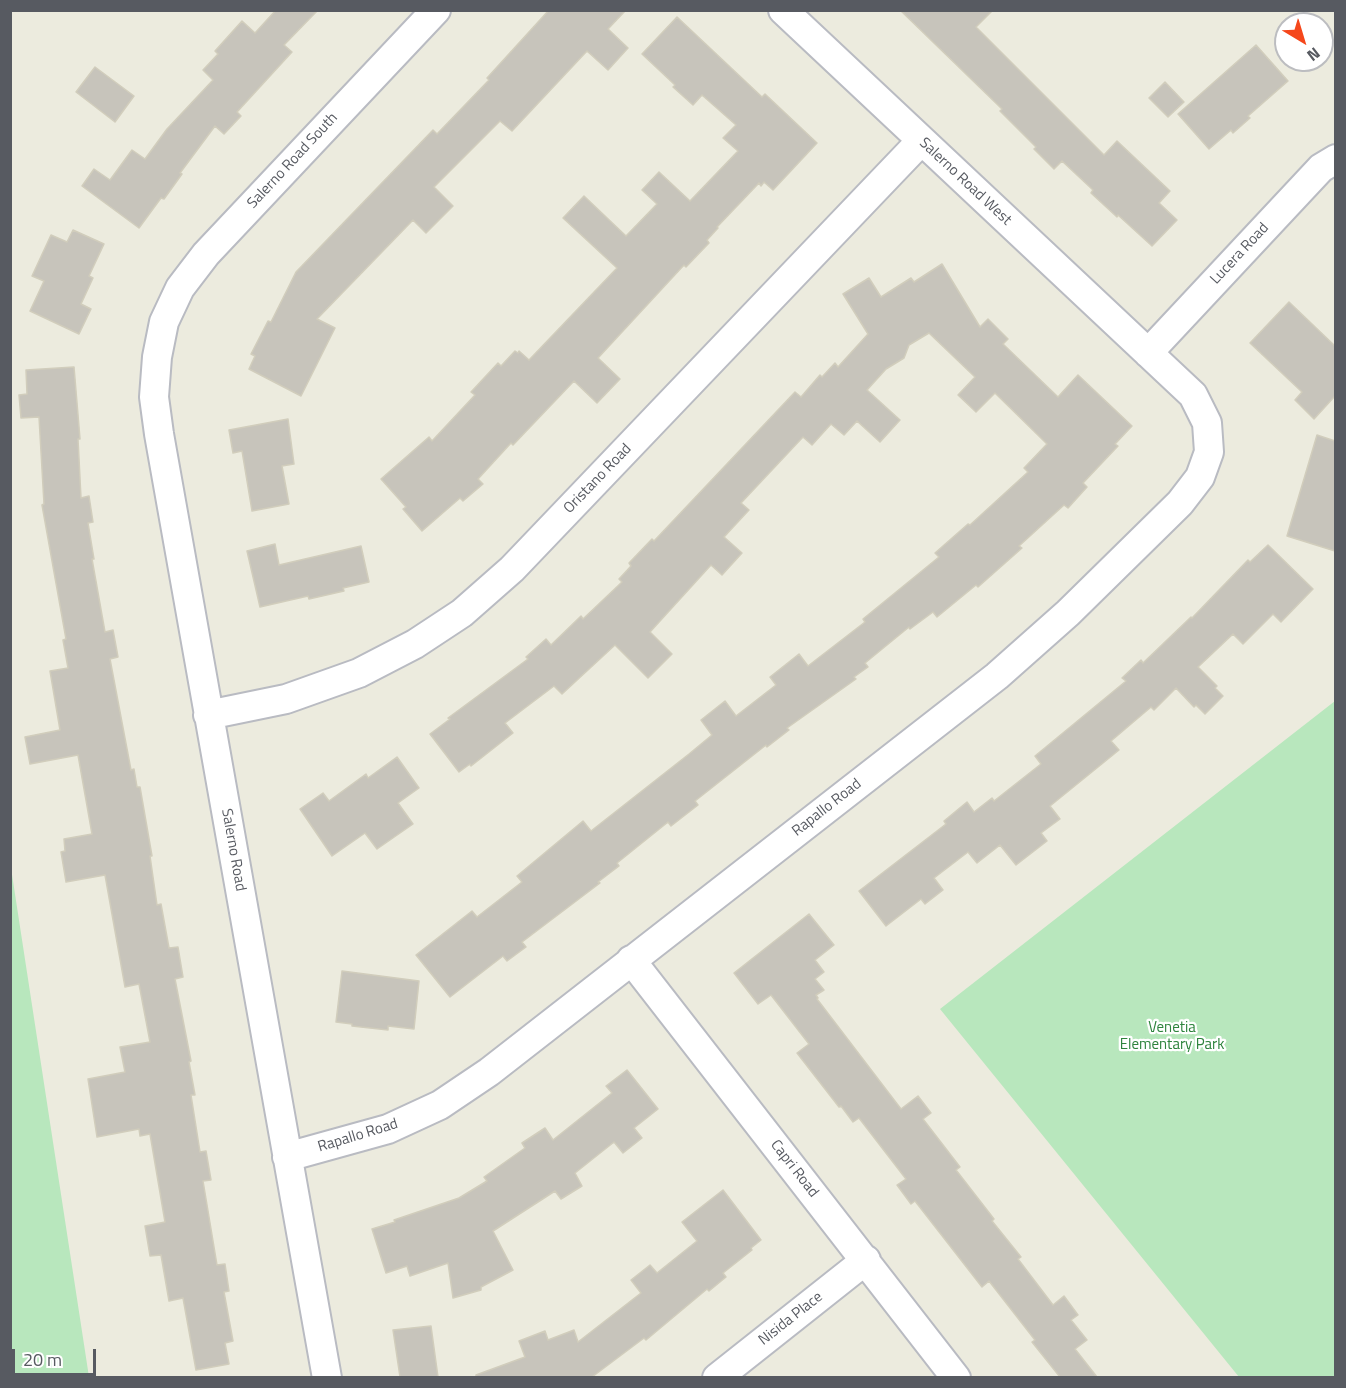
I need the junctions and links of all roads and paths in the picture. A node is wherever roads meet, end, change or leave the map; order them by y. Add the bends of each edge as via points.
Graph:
1 (436, 10) edge
2 (783, 10) edge
3 (921, 141) junction
4 (1335, 159) edge
5 (164, 322) joint
6 (1148, 353) junction
7 (208, 715) junction
8 (631, 960) junction
9 (287, 1157) junction
10 (866, 1260) junction
11 (327, 1377) edge
12 (717, 1377) edge
13 (956, 1377) edge

1 - 5 street, Salerno Road South via 206,254 180,288
2 - 3 street, Salerno Road West
3 - 6 street, Salerno Road West
3 - 7 street, Oristano Road via 512,569 462,613 415,644 359,673 286,699
4 - 6 street, Lucera Road via 1321,168
5 - 7 street, Salerno Road via 154,397
6 - 8 street, Rapallo Road via 1193,395 1208,423 1209,452 1200,477 1180,502 1068,613 997,676
7 - 9 street, Salerno Road
8 - 9 street, Rapallo Road via 489,1072 440,1105 388,1129
8 - 10 street, Capri Road
9 - 11 street, Salerno Road
10 - 12 street, Nisida Place
10 - 13 street, Capri Road

